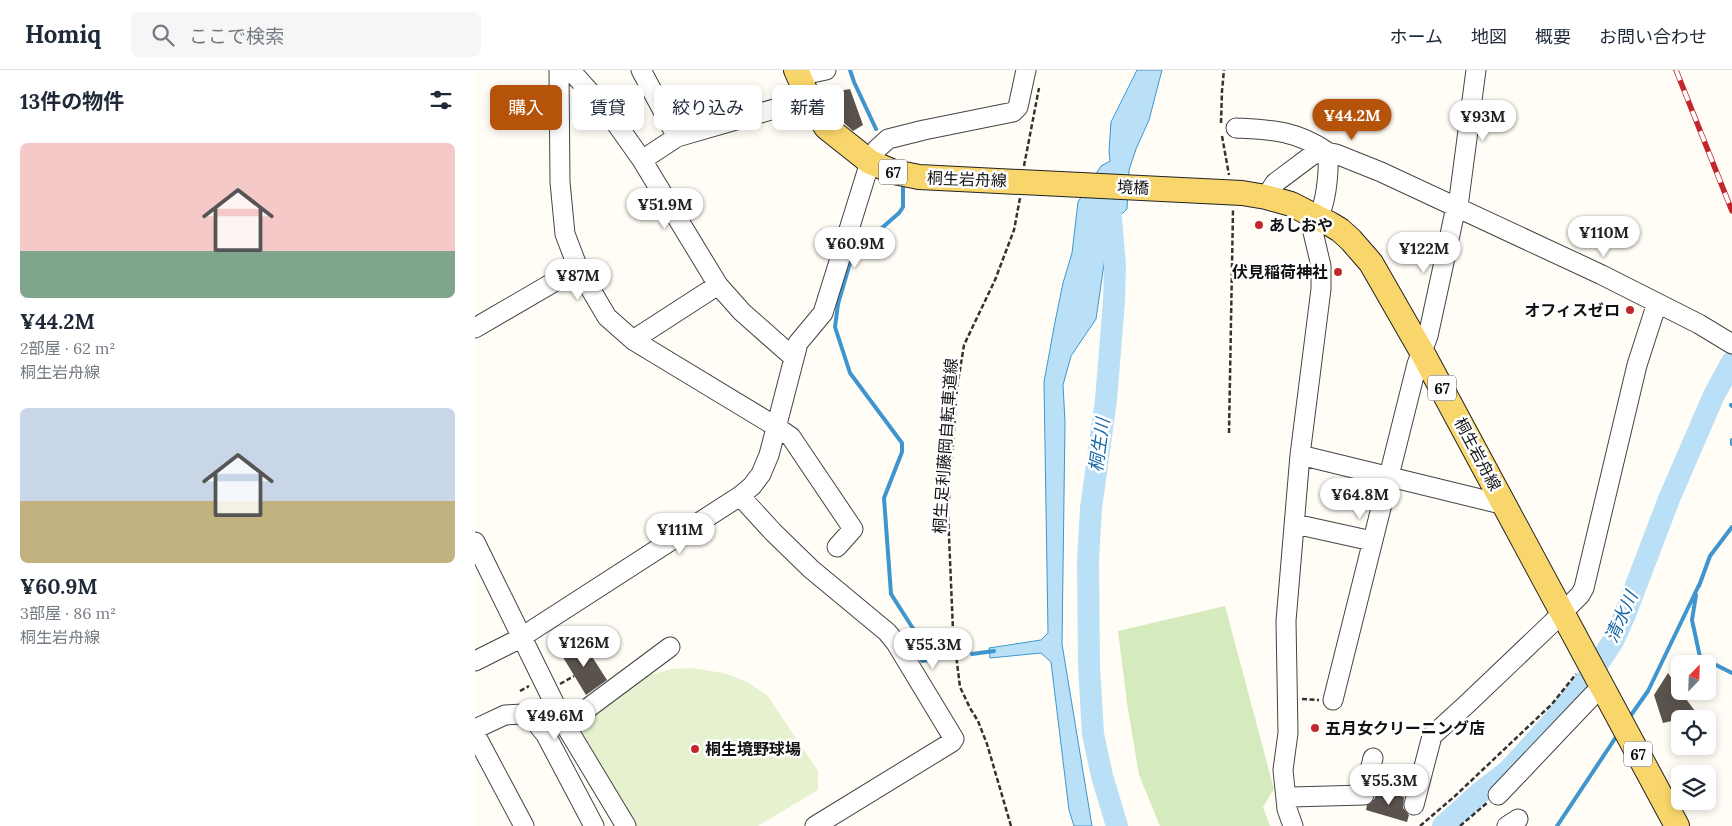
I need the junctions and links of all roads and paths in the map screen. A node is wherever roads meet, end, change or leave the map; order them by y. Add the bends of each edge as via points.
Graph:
1 (559, 70) edge
2 (570, 70) edge
3 (641, 70) edge
4 (826, 70) edge
5 (1025, 70) edge
6 (1475, 70) edge
7 (797, 73) edge
8 (803, 85) edge
9 (1039, 88) dead end
10 (772, 110) edge
11 (1236, 128) dead end
12 (831, 130) edge
13 (677, 137) junction
14 (1326, 151) junction
15 (642, 160) junction
16 (870, 162) junction
17 (1030, 177) junction
18 (1266, 197) junction
19 (1020, 198) dead end
20 (1232, 199) junction
21 (1457, 208) junction
22 (1317, 218) junction
23 (578, 268) junction
24 (719, 285) junction
25 (1657, 303) junction
26 (475, 328) edge
27 (633, 340) junction
28 (1732, 344) edge
29 (1422, 352) junction
30 (793, 357) junction
31 (775, 426) junction
32 (1229, 433) dead end
33 (1300, 455) junction
34 (1388, 476) junction
35 (740, 496) junction
36 (1505, 504) junction
37 (1295, 524) junction
38 (1372, 541) junction
39 (475, 542) edge
40 (837, 547) dead end
41 (1561, 613) junction
42 (522, 636) junction
43 (670, 647) dead end
44 (1587, 660) junction
45 (475, 661) edge
46 (574, 676) dead end
47 (1601, 687) junction
48 (553, 688) dead end
49 (1287, 699) junction
50 (1333, 700) joint
51 (564, 723) junction
52 (475, 729) edge
53 (475, 734) edge
54 (1373, 758) dead end
55 (1498, 794) joint
56 (1286, 799) junction
57 (1414, 805) dead end
58 (524, 826) edge
59 (594, 826) edge
60 (626, 826) edge
61 (815, 826) edge
62 (1011, 826) edge
63 (1293, 826) edge
64 (1420, 826) edge
65 (1460, 826) edge
66 (1677, 826) edge

1 - 23 street via 559,182 565,234
2 - 15 street via 608,112
3 - 13 street
4 - 7 street
5 - 16 street via 1018,108 1013,112 888,140 877,149
6 - 21 street
7 - 8 main road, 桐生岩舟線 / 67
9 - 17 path
10 - 13 street
11 - 14 street via 1290,133
12 - 16 main road, 桐生岩舟線 / 67
13 - 15 street
14 - 18 street via 1311,156 1289,171 1275,183
14 - 21 street via 1357,161
14 - 22 street via 1324,203
15 - 24 street
16 - 17 main road, 桐生岩舟線 / 67 via 894,172 919,177
16 - 30 street via 823,313 798,343
17 - 20 main road, 境橋 / 67
18 - 20 main road, 桐生岩舟線 / 67
18 - 22 main road, 桐生岩舟線 / 67 via 1291,204
19 - 62 path, 桐生足利藤岡自転車道線 via 1014,230 995,280 964,345 957,388 948,512 953,630 960,687 987,744
20 - 32 path
21 - 25 street
21 - 29 street
22 - 29 main road, 桐生岩舟線 / 67 via 1340,230 1361,250
22 - 33 street via 1313,232 1321,266 1321,290
23 - 26 street
23 - 27 street via 607,317
24 - 27 street
24 - 30 street via 742,312
25 - 28 street
25 - 41 street via 1637,366 1584,588
27 - 31 street
29 - 34 street
29 - 36 main road, 桐生岩舟線 / 67
30 - 31 street
31 - 35 street via 761,474
31 - 40 street via 791,437 853,529
33 - 34 street
33 - 37 street
34 - 36 street
34 - 38 street
35 - 42 street
35 - 61 street via 811,569 887,632 954,739
36 - 41 main road, 桐生岩舟線 / 67
37 - 38 street
37 - 49 street via 1286,621
38 - 50 street
39 - 42 street
41 - 44 main road, 桐生岩舟線 / 67
41 - 57 street via 1432,736
42 - 45 street
42 - 51 street
43 - 51 street
44 - 47 main road, 67
44 - 64 path via 1552,704
46 - 48 path
47 - 55 street
47 - 66 main road, 67
49 - 50 path
49 - 56 street via 1288,733 1283,770
51 - 60 street
52 - 59 street via 505,715 524,714 534,720 546,735
53 - 58 street
54 - 56 street via 1364,794
55 - 65 path
56 - 63 street

